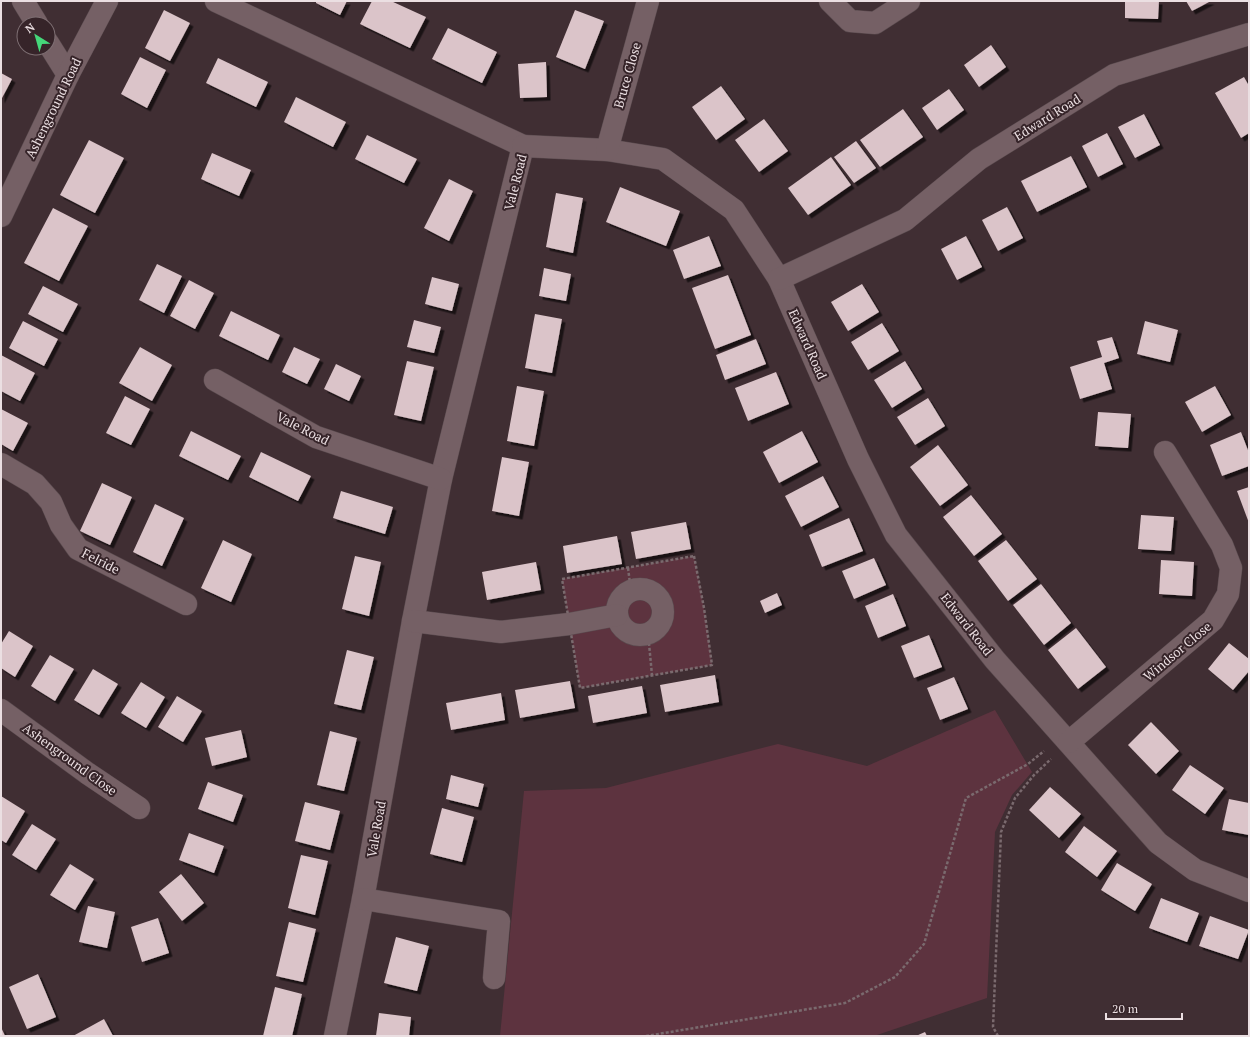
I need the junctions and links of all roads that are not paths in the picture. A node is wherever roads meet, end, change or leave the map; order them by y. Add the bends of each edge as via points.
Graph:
1 (22, 1) edge
2 (107, 1) edge
3 (216, 1) edge
4 (648, 1) edge
5 (830, 1) edge
6 (909, 1) edge
7 (32, 16) edge
8 (1249, 34) edge
9 (56, 56) edge
10 (68, 75) junction
11 (524, 146) junction
12 (606, 150) junction
13 (1, 216) edge
14 (779, 279) junction
15 (215, 380) dead end
16 (1165, 452) dead end
17 (1, 464) edge
18 (441, 479) junction
19 (186, 604) dead end
20 (617, 615) junction
21 (413, 621) junction
22 (1, 710) edge
23 (1066, 739) junction
24 (139, 808) dead end
25 (1249, 892) edge
26 (363, 899) junction
27 (494, 978) dead end
28 (336, 1036) edge

1 - 7 street
2 - 10 street, Ashenground Road
3 - 11 street, Vale Road
4 - 12 street, Bruce Close
5 - 6 street via 850,21 875,23
8 - 14 street, Edward Road via 1114,75 979,159 905,220
9 - 10 street
10 - 13 street, Ashenground Road
11 - 12 street, Edward Road
11 - 18 street, Vale Road
12 - 14 street, Edward Road via 663,159 734,210
14 - 23 street, Edward Road via 858,459 896,535 995,660
15 - 18 street, Vale Road via 316,437
16 - 23 street, Windsor Close via 1222,544 1231,568 1228,594 1214,620
17 - 19 street, Felride via 35,484 51,502 61,525 78,549
18 - 21 street, Vale Road
20 - 20 street via 617,608 625,595 638,590 645,590 658,598 663,612 658,627 648,634 637,635 624,628
20 - 21 street via 501,632
21 - 26 street, Vale Road
22 - 24 street, Ashenground Close via 87,774
23 - 25 street, Edward Road via 1158,843 1195,870
26 - 27 street via 499,920
26 - 28 street, Vale Road

